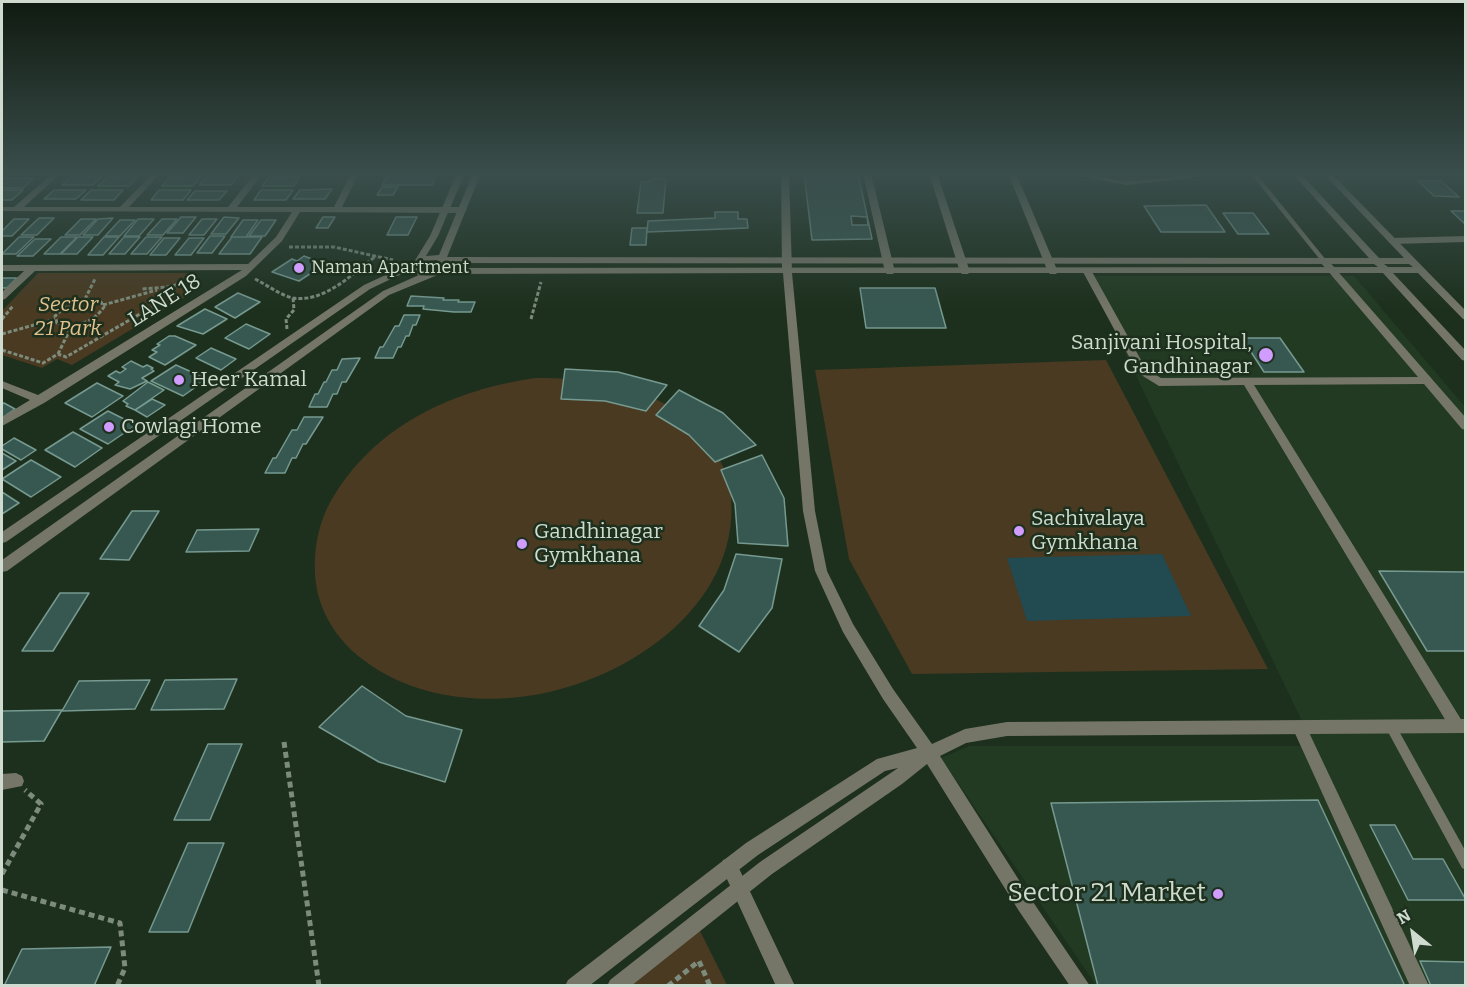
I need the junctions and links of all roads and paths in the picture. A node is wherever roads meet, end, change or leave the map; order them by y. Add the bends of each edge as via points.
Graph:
1 (292, 219) edge
2 (441, 219) edge
3 (459, 219) edge
4 (786, 219) edge
5 (878, 219) edge
6 (949, 219) edge
7 (1031, 219) edge
8 (1290, 219) edge
9 (1338, 219) edge
10 (1371, 219) edge
11 (1466, 239) edge
12 (1392, 241) junction
13 (272, 246) junction
14 (375, 256) junction
15 (443, 259) junction
16 (888, 261) junction
17 (963, 261) junction
18 (1049, 261) junction
19 (1254, 261) junction
20 (1302, 261) junction
21 (1324, 261) junction
22 (1377, 261) junction
23 (1413, 261) junction
24 (416, 263) junction
25 (787, 266) junction
26 (2, 268) edge
27 (32, 268) junction
28 (247, 270) junction
29 (1422, 270) junction
30 (1261, 271) junction
31 (1310, 271) junction
32 (1333, 271) junction
33 (1386, 271) junction
34 (544, 272) junction
35 (890, 272) junction
36 (965, 272) junction
37 (1053, 272) junction
38 (1088, 272) junction
39 (434, 273) junction
40 (85, 277) dead end
41 (193, 281) dead end
42 (145, 283) dead end
43 (169, 287) junction
44 (2, 297) edge
45 (293, 297) junction
46 (85, 300) junction
47 (17, 302) dead end
48 (103, 305) junction
49 (1466, 317) edge
50 (2, 319) edge
51 (55, 319) junction
52 (531, 319) dead end
53 (72, 325) junction
54 (2, 334) edge
55 (290, 339) junction
56 (311, 347) junction
57 (2, 350) edge
58 (58, 354) junction
59 (1466, 358) edge
60 (1427, 380) junction
61 (1248, 382) junction
62 (2, 384) edge
63 (40, 399) junction
64 (2, 422) edge
65 (1466, 426) edge
66 (136, 446) junction
67 (156, 457) junction
68 (2, 538) edge
69 (2, 567) edge
70 (1461, 726) edge
71 (1390, 727) junction
72 (1300, 729) junction
73 (285, 742) dead end
74 (929, 753) junction
75 (9, 781) edge
76 (1466, 864) edge
77 (729, 866) junction
78 (2, 874) edge
79 (740, 888) junction
80 (2, 890) edge
81 (117, 986) edge
82 (319, 986) edge
83 (574, 986) edge
84 (616, 986) edge
85 (668, 986) edge
86 (710, 986) edge
87 (786, 986) edge
88 (1081, 986) edge
89 (1420, 986) edge

1 - 13 street, LANE 18
2 - 24 street
3 - 15 street
4 - 25 street
5 - 16 street
6 - 17 street
7 - 18 street
8 - 21 lane
9 - 22 street
10 - 12 street
11 - 12 street
12 - 23 street
13 - 14 path via 334,247
13 - 28 street, LANE 18
14 - 24 path
14 - 45 path via 325,292 308,299
15 - 24 street via 428,257
15 - 25 street
15 - 39 street via 445,266
16 - 17 street
16 - 25 street
16 - 35 street
17 - 18 street
17 - 36 street
18 - 19 street
18 - 37 street
19 - 20 street
19 - 30 lane
20 - 21 street
20 - 31 lane
21 - 22 street
21 - 32 street
22 - 23 street
22 - 33 street
23 - 29 street
24 - 39 street via 416,272
24 - 55 street via 367,287
25 - 34 street
25 - 35 street
25 - 74 street via 809,511 820,571 848,628
26 - 27 street
27 - 28 street
27 - 44 street
28 - 45 path
28 - 63 street, LANE 18
29 - 33 street
29 - 49 street
30 - 31 street
30 - 38 street
31 - 32 street
32 - 33 street
32 - 60 street
33 - 59 street
34 - 39 street
34 - 52 path
35 - 36 street
36 - 37 street
37 - 38 street
38 - 61 street via 1142,372 1159,382
39 - 56 street via 386,293
40 - 46 path via 96,277
41 - 43 path
42 - 43 path via 141,290
43 - 48 path
43 - 58 path via 176,293 66,357
45 - 55 path via 294,310 286,320
46 - 48 path
46 - 51 path via 66,306
47 - 50 path
48 - 53 path via 93,319
51 - 53 path via 57,323
51 - 54 path
53 - 58 path
55 - 56 street
55 - 66 street
56 - 67 street
57 - 58 path via 44,363
60 - 61 street
60 - 65 street
61 - 70 street
62 - 63 street
63 - 64 street, LANE 18
66 - 67 street
66 - 68 street
67 - 69 street
70 - 71 street
71 - 72 street
71 - 76 lane
72 - 74 street via 1007,729 965,736
72 - 89 street
73 - 82 path
74 - 77 street via 882,764
74 - 79 street
74 - 88 street
75 - 78 path via 41,804
77 - 79 street
77 - 83 street
79 - 84 street
79 - 87 street
80 - 81 path via 120,923 125,968
85 - 86 path via 699,961

